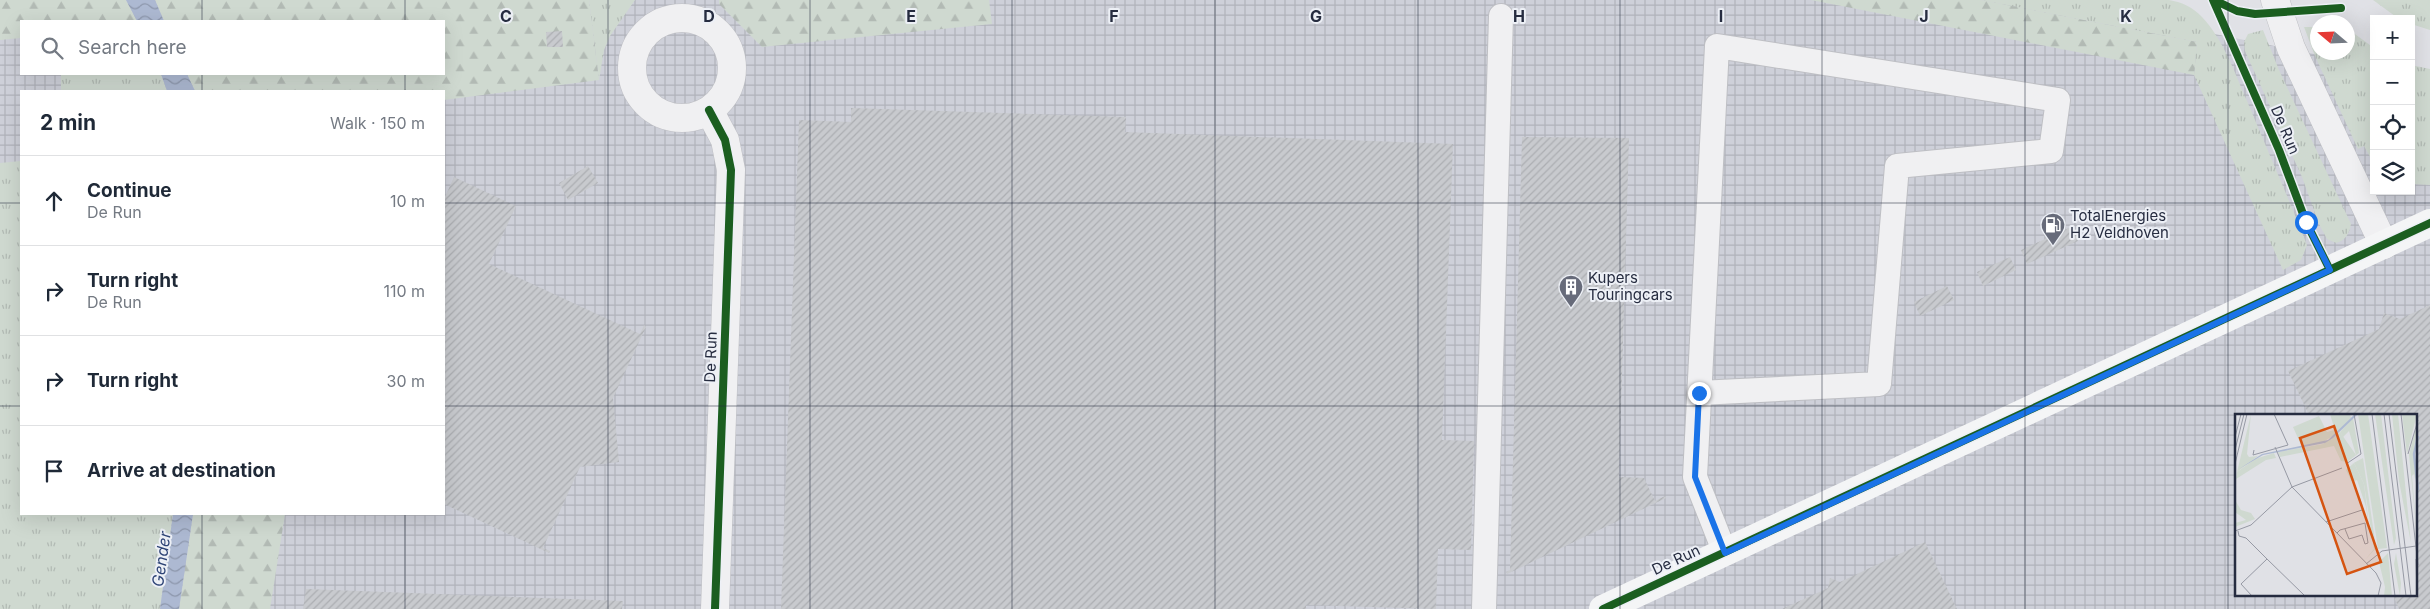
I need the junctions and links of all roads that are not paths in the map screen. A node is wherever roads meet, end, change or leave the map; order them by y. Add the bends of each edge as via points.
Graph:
1 (2275, 0) edge
2 (674, 9) edge
3 (1501, 16) dead end
4 (709, 110) junction
5 (2430, 223) edge
6 (2384, 245) junction
7 (1699, 393) junction
8 (1725, 553) junction
9 (715, 609) edge
10 (1484, 609) edge
11 (1603, 609) edge

1 - 6 street via 2291,48
2 - 4 street via 717,31 729,50 733,72 725,94
2 - 4 street via 639,41 632,62 636,90 655,111 682,119
3 - 10 lane
4 - 9 street, De Run via 724,140 731,170
5 - 6 street, De Run
6 - 8 street, De Run
7 - 7 lane via 1717,46 2058,100 2051,151 1897,166 1879,384
7 - 8 lane via 1695,477
8 - 11 street, De Run

